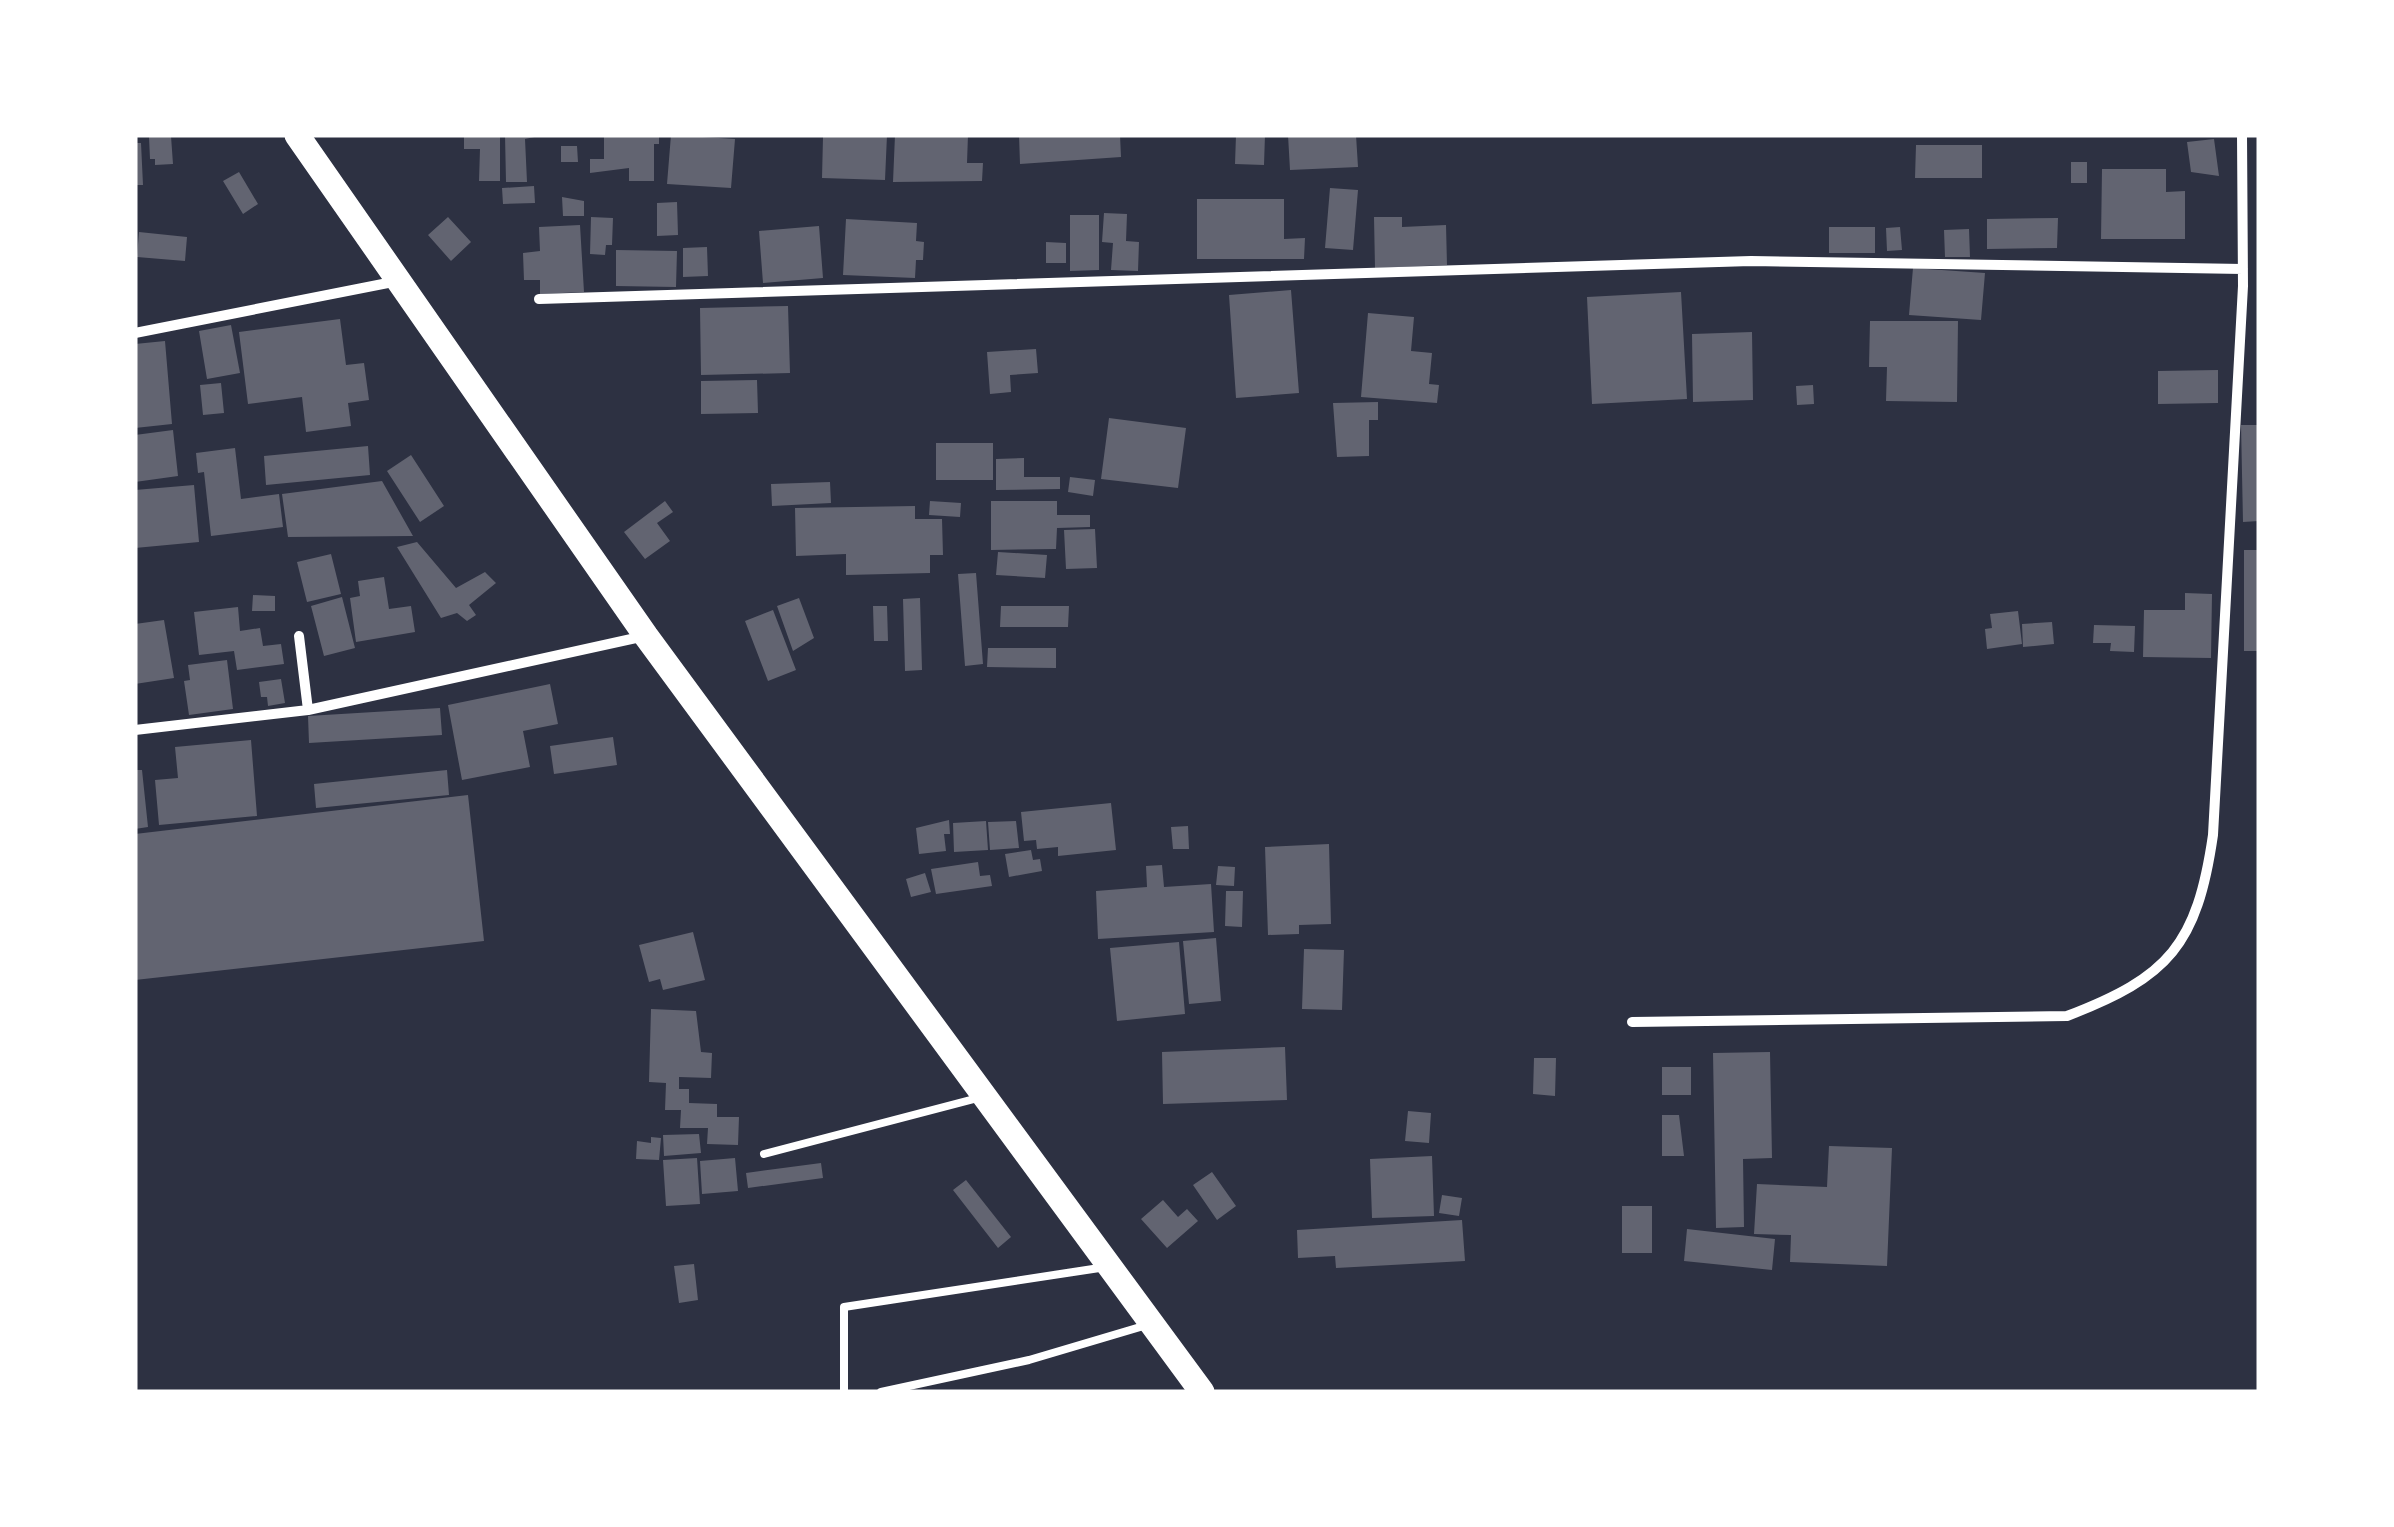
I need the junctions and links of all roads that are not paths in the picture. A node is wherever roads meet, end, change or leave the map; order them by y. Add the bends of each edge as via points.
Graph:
1 (297, 135) edge
2 (2242, 135) edge
3 (2243, 268) junction
4 (399, 281) junction
5 (539, 299) dead end
6 (135, 333) edge
7 (298, 636) dead end
8 (646, 636) junction
9 (308, 710) junction
10 (135, 730) edge
11 (1632, 1022) dead end
12 (982, 1096) junction
13 (764, 1154) dead end
14 (1109, 1267) junction
15 (1152, 1324) junction
16 (844, 1392) edge
17 (882, 1392) edge
18 (1202, 1392) edge

1 - 4 main road
2 - 3 street
3 - 5 street via 1751,261
3 - 11 street via 2214,835 2195,915 2168,959 2127,993 2066,1016
4 - 6 street
4 - 8 main road
7 - 9 street
8 - 9 street
8 - 12 main road
9 - 10 street
12 - 13 lane
12 - 14 main road
14 - 15 main road
14 - 16 lane via 844,1306
15 - 17 lane
15 - 18 main road

